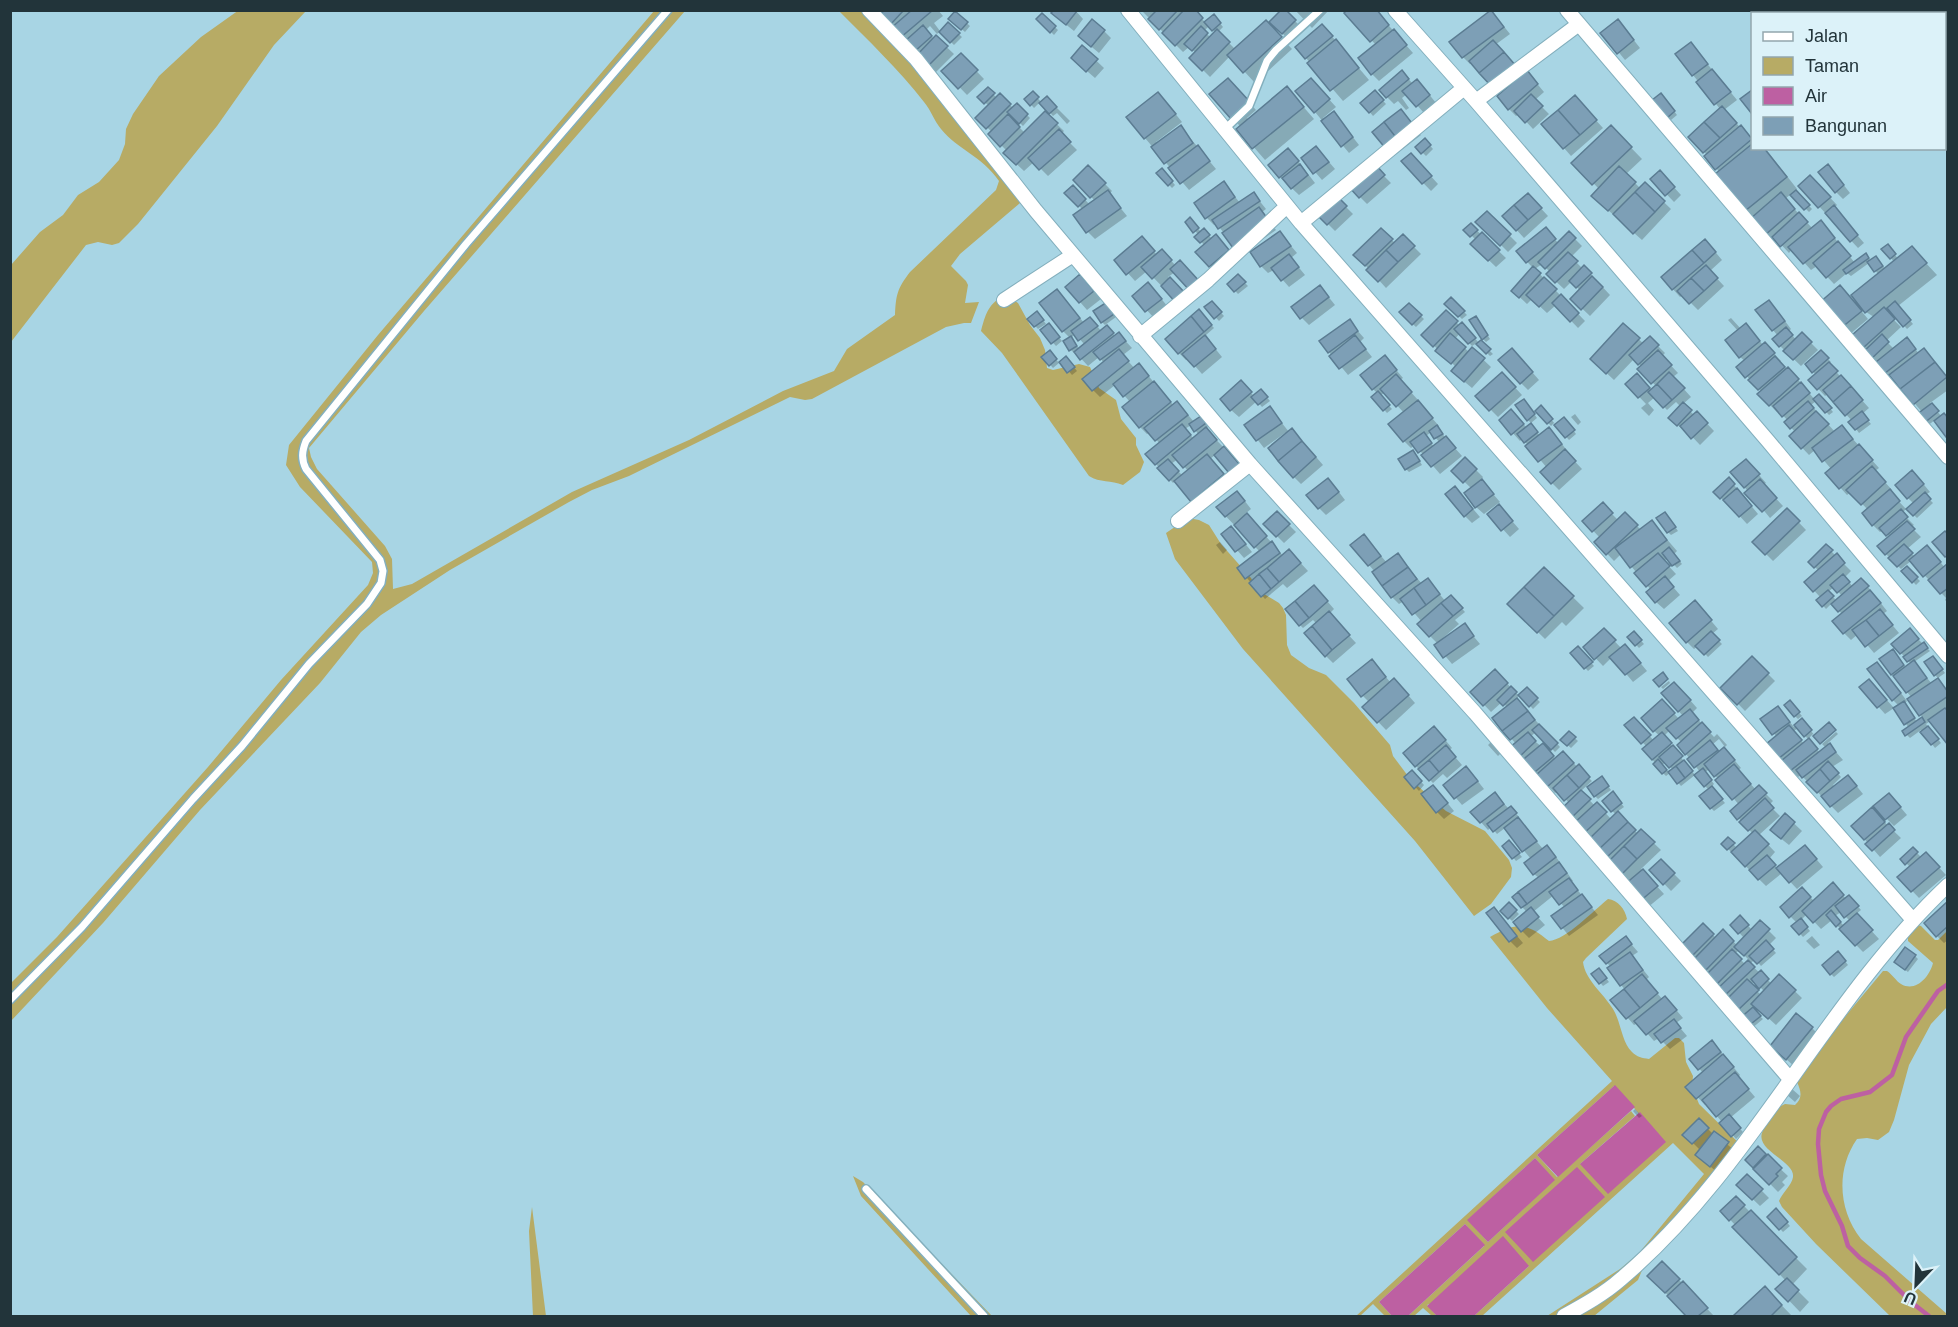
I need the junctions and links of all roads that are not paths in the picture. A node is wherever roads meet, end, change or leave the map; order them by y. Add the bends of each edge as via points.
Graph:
1 (668, 10) edge
2 (869, 10) edge
3 (1128, 10) edge
4 (1320, 10) edge
5 (1395, 10) edge
6 (1568, 10) edge
7 (1579, 24) junction
8 (1464, 88) junction
9 (1476, 101) junction
10 (1225, 129) junction
11 (1287, 206) junction
12 (1301, 223) junction
13 (1073, 255) junction
14 (1004, 300) dead end
15 (1140, 336) junction
16 (1947, 457) edge
17 (1250, 464) junction
18 (1178, 521) dead end
19 (1947, 656) edge
20 (1947, 885) edge
21 (1913, 921) junction
22 (10, 1000) edge
23 (1790, 1079) junction
24 (866, 1189) dead end
25 (984, 1317) edge
26 (1564, 1317) edge

1 - 22 lane via 466,244 306,441 302,451 306,470 380,560 383,571 376,592 82,927
2 - 13 street via 916,60
3 - 10 street
4 - 10 lane via 1267,61 1250,106
5 - 8 street
6 - 7 street
7 - 9 street
7 - 16 street
8 - 9 street
8 - 12 street
9 - 19 street
10 - 11 street
11 - 12 street
11 - 15 street via 1208,280
12 - 21 street
13 - 14 street
13 - 15 street
15 - 17 street
17 - 18 street
17 - 23 street via 1483,722
20 - 21 street
21 - 23 street
23 - 26 street via 1718,1178 1673,1228 1621,1279
24 - 25 lane

